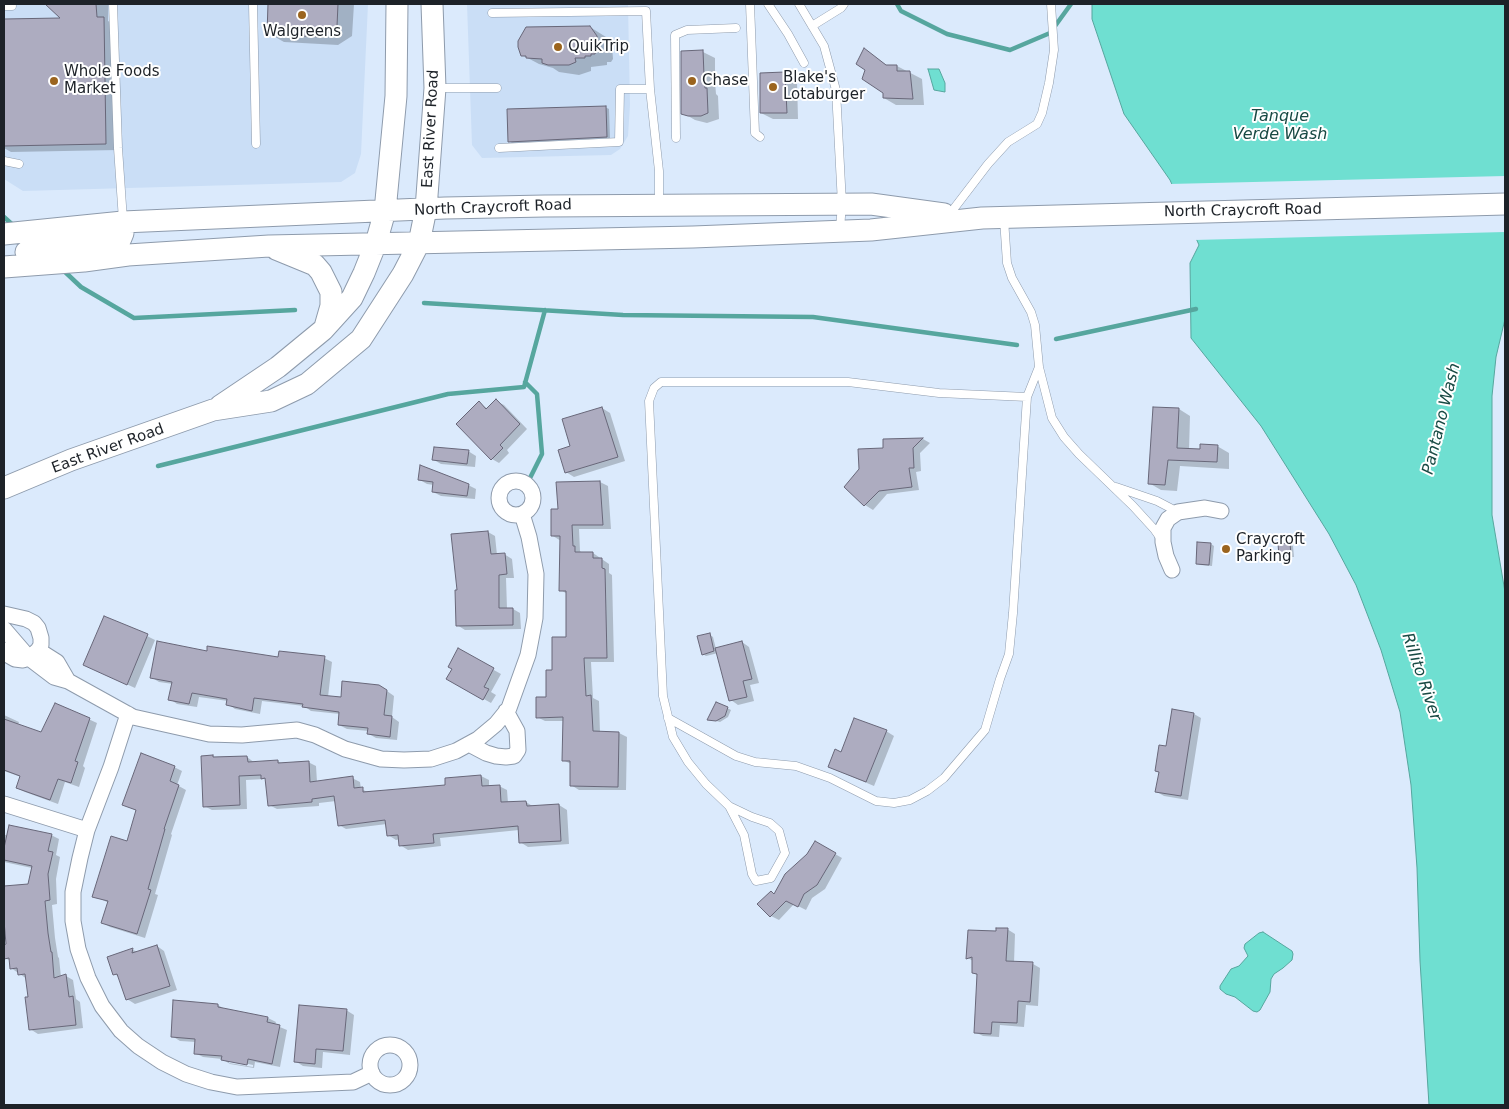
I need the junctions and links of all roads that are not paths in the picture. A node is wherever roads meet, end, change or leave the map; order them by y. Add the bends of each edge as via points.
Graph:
1 (113, 4) edge
2 (253, 4) edge
3 (397, 4) edge
4 (432, 4) edge
5 (750, 4) edge
6 (768, 4) edge
7 (799, 4) edge
8 (844, 4) edge
9 (1051, 4) edge
10 (646, 7) edge
11 (492, 13) dead end
12 (812, 26) junction
13 (736, 28) dead end
14 (804, 63) dead end
15 (435, 88) junction
16 (497, 88) dead end
17 (650, 89) junction
18 (760, 137) dead end
19 (676, 138) dead end
20 (256, 144) dead end
21 (499, 148) dead end
22 (4, 161) edge
23 (19, 164) dead end
24 (659, 204) junction
25 (842, 204) junction
26 (1505, 204) edge
27 (426, 209) junction
28 (385, 212) junction
29 (949, 215) junction
30 (1004, 217) junction
31 (982, 218) junction
32 (123, 222) junction
33 (840, 231) junction
34 (4, 234) edge
35 (376, 243) junction
36 (419, 243) junction
37 (269, 246) junction
38 (30, 258) junction
39 (4, 262) edge
40 (4, 267) edge
41 (323, 330) junction
42 (1039, 367) junction
43 (1027, 397) junction
44 (213, 410) junction
45 (1112, 485) junction
46 (4, 488) edge
47 (1220, 510) dead end
48 (1178, 512) junction
49 (522, 514) dead end
50 (1163, 542) junction
51 (1172, 570) dead end
52 (4, 614) edge
53 (4, 629) edge
54 (4, 650) edge
55 (34, 654) junction
56 (506, 712) junction
57 (128, 714) junction
58 (668, 718) junction
59 (469, 744) junction
60 (4, 804) edge
61 (729, 806) junction
62 (88, 830) junction
63 (372, 1073) dead end

1 - 32 lane
2 - 20 lane
3 - 28 main road, East River Road via 396,96
4 - 15 main road, East River Road
5 - 18 lane via 754,133
6 - 14 lane
7 - 12 lane
8 - 12 lane
9 - 29 lane via 1054,50 1049,83 1037,124 1008,142
10 - 11 lane
10 - 17 lane
12 - 25 lane via 824,46 836,90
13 - 19 lane via 687,30 675,35
15 - 16 lane
15 - 27 main road, East River Road
17 - 21 lane via 620,89 619,142
17 - 24 lane via 659,171
22 - 23 lane
24 - 25 main road, North Craycroft Road
24 - 27 main road, North Craycroft Road
25 - 29 main road, North Craycroft Road via 871,204
25 - 33 lane
26 - 30 main road, North Craycroft Road
27 - 28 main road, North Craycroft Road
27 - 36 main road, East River Road
28 - 32 main road, North Craycroft Road
28 - 35 main road, East River Road
29 - 31 main road, North Craycroft Road
30 - 31 main road, North Craycroft Road
30 - 42 lane via 1007,263 1031,312
31 - 33 main road, North Craycroft Road
32 - 34 main road, North Craycroft Road
32 - 38 main road via 123,233 116,240 67,246
33 - 36 main road, North Craycroft Road
35 - 36 main road, North Craycroft Road
35 - 37 main road, North Craycroft Road
35 - 41 main road, East River Road via 352,298
36 - 44 main road, East River Road via 361,339 308,384 271,401
37 - 38 main road, North Craycroft Road via 84,260
37 - 41 main road via 315,265 321,272 331,292 331,306
38 - 39 main road
38 - 40 main road, North Craycroft Road
41 - 44 main road, East River Road via 278,367
42 - 43 lane
42 - 45 lane via 1052,418 1079,454
43 - 58 lane via 1009,654 985,730 944,778 910,800 894,803 876,801 830,778 796,766 755,762 736,756
43 - 58 lane via 939,393 848,382 661,382 654,388 649,411 663,696
44 - 46 main road, East River Road
45 - 48 lane
45 - 50 lane
47 - 48 street via 1205,508
48 - 50 street via 1168,519 1163,528
49 - 56 street via 536,574 534,618 528,655
50 - 51 street
52 - 55 street via 26,619 38,628 41,646
53 - 55 street
54 - 55 street via 15,659 23,660
55 - 57 street via 57,662 68,681
56 - 59 street via 496,724
56 - 59 street via 518,731 518,750 514,756 496,756
57 - 59 street via 209,734 297,730 381,759 431,759
57 - 62 street
58 - 61 lane via 673,737 688,762
60 - 62 street
61 - 61 lane via 780,830 785,853 771,878 756,881 744,835
62 - 63 street via 73,892 78,949 102,1006 121,1031 162,1062 186,1074 237,1087 353,1082

